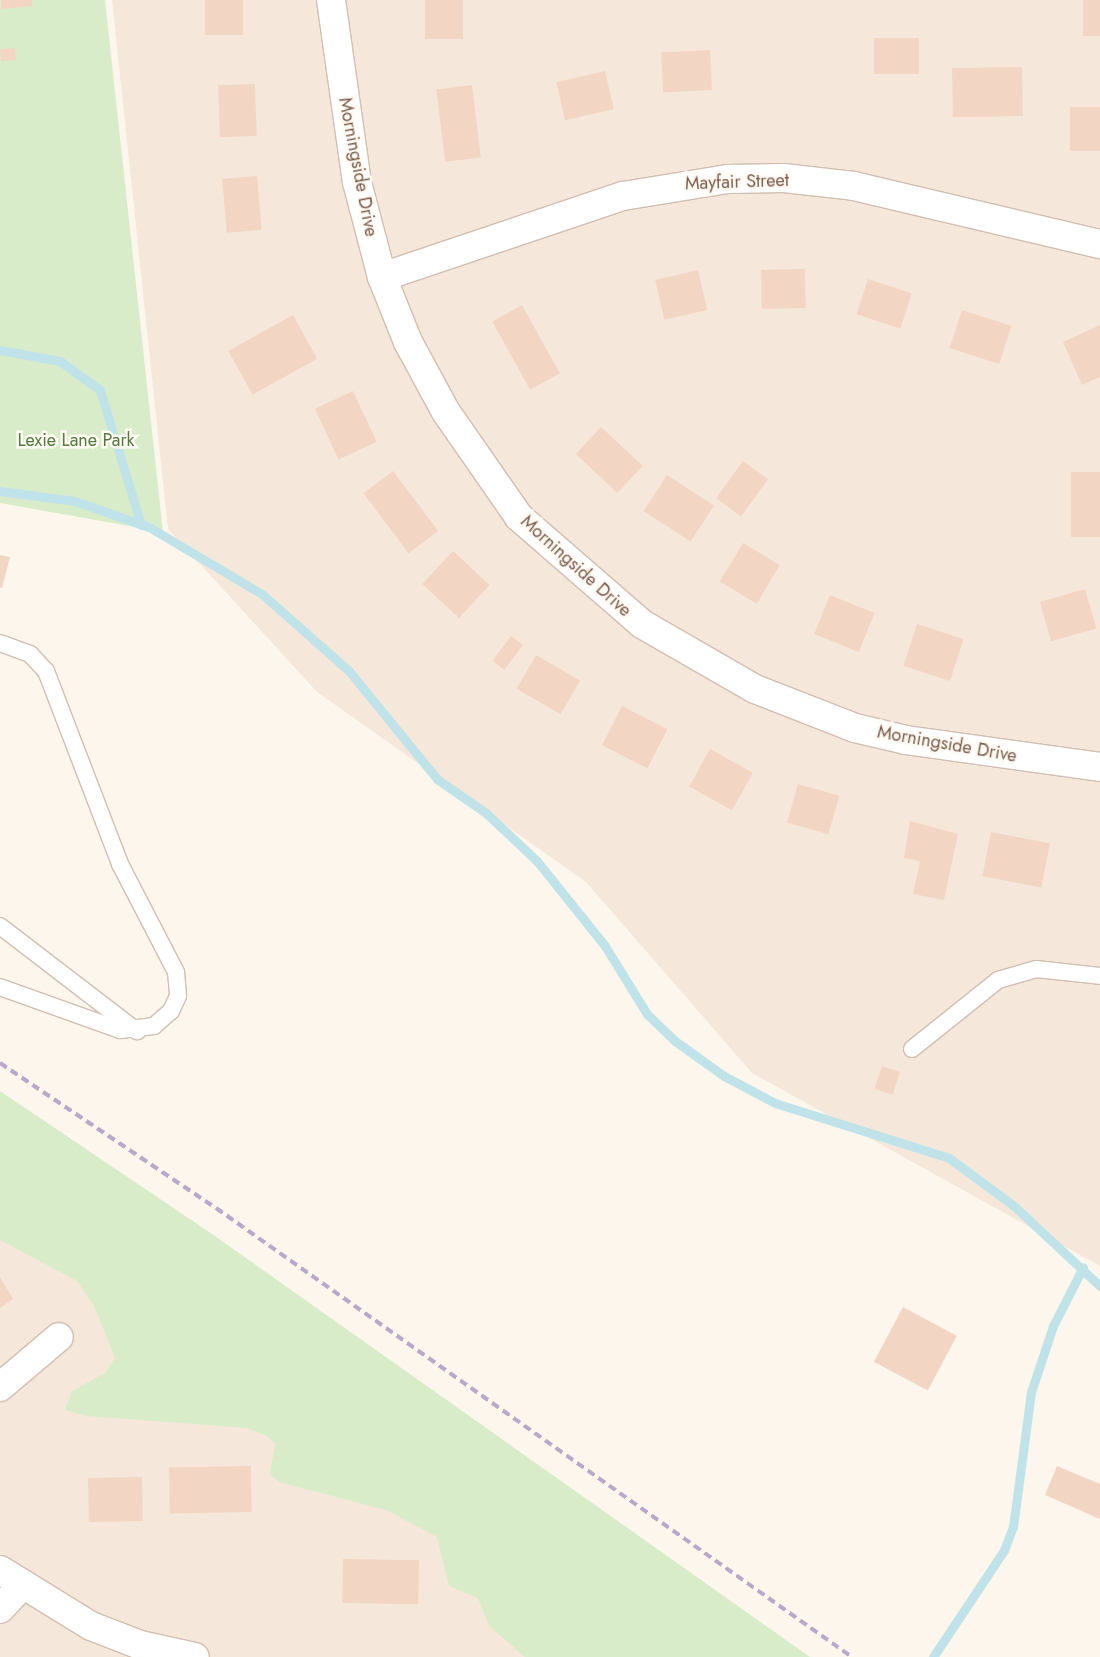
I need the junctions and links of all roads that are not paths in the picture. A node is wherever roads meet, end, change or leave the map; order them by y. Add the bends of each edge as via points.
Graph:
1 (331, 0) edge
2 (1100, 244) edge
3 (382, 277) junction
4 (0, 643) edge
5 (1100, 767) edge
6 (0, 926) edge
7 (1100, 976) edge
8 (0, 987) edge
9 (137, 1031) junction
10 (912, 1049) dead end
11 (59, 1337) dead end
12 (0, 1387) edge
13 (0, 1570) edge
14 (23, 1584) junction
15 (0, 1609) edge
16 (194, 1657) edge

1 - 3 street, Morningside Drive via 357,182
2 - 3 street, Mayfair Street via 854,186 784,178 728,179 623,196
3 - 5 street, Morningside Drive via 423,370 482,467 519,517 642,624 755,689 855,728 957,749
4 - 9 lane via 30,654 46,671 120,864 176,972 178,996 171,1011 154,1026
6 - 9 lane
7 - 10 lane via 1036,969 998,980
8 - 9 lane via 108,1030
11 - 12 street
13 - 14 street
14 - 15 street
14 - 16 street via 91,1626 140,1645

